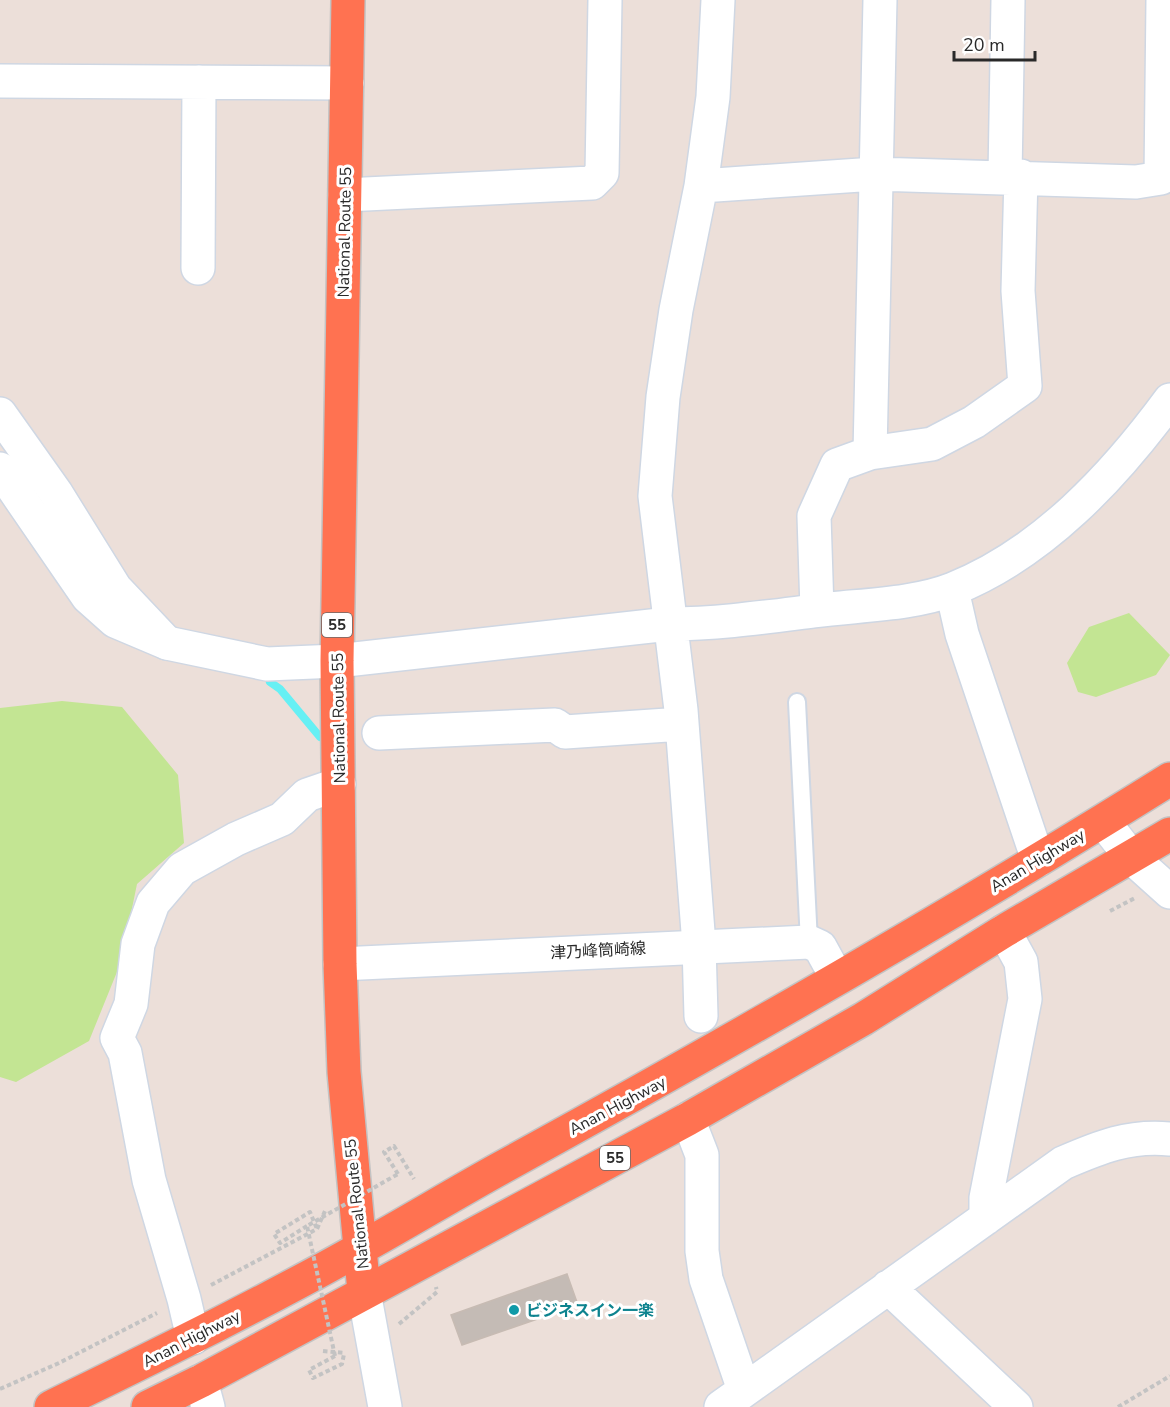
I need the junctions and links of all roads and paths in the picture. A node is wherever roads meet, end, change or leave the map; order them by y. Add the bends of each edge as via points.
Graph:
1 (348, 0) edge
2 (605, 0) edge
3 (718, 0) edge
4 (880, 0) edge
5 (1008, 0) edge
6 (1163, 0) edge
7 (0, 81) edge
8 (199, 82) junction
9 (347, 83) junction
10 (875, 174) junction
11 (1013, 176) junction
12 (701, 186) junction
13 (345, 195) junction
14 (198, 268) dead end
15 (1170, 400) edge
16 (0, 414) edge
17 (870, 453) junction
18 (0, 469) edge
19 (67, 512) junction
20 (40, 528) junction
21 (952, 590) junction
22 (817, 610) junction
23 (669, 624) junction
24 (167, 643) junction
25 (337, 661) junction
26 (797, 702) dead end
27 (682, 724) junction
28 (379, 733) dead end
29 (1170, 779) edge
30 (339, 784) junction
31 (1102, 821) junction
32 (1170, 834) edge
33 (1131, 857) junction
34 (1038, 860) junction
35 (1170, 892) edge
36 (1004, 932) junction
37 (809, 942) junction
38 (699, 945) junction
39 (340, 964) junction
40 (837, 978) junction
41 (701, 1016) dead end
42 (688, 1119) junction
43 (1170, 1139) edge
44 (414, 1179) dead end
45 (986, 1218) junction
46 (307, 1226) junction
47 (317, 1229) dead end
48 (360, 1249) junction
49 (888, 1287) junction
50 (364, 1292) junction
51 (437, 1292) dead end
52 (193, 1338) junction
53 (358, 1347) junction
54 (313, 1356) dead end
55 (1170, 1376) edge
56 (204, 1394) edge
57 (733, 1398) edge
58 (51, 1407) edge
59 (148, 1407) edge
60 (385, 1407) edge
61 (1016, 1407) edge
62 (1118, 1407) edge

1 - 9 highway, National Route 55 / 55
2 - 13 street via 602,173 592,183
3 - 12 street via 713,97
4 - 10 street
5 - 11 street
6 - 11 street via 1161,178 1136,182
7 - 8 street
8 - 9 street
8 - 14 street
9 - 13 highway, National Route 55 / 55
10 - 11 street
10 - 12 street
10 - 17 street
11 - 17 street via 1025,386 974,422 932,444
12 - 23 street via 666,375 655,496
13 - 25 highway, National Route 55 / 55
15 - 21 street via 1105,480 1031,546 996,569
16 - 19 street
17 - 22 street via 837,465 814,516
18 - 20 street
19 - 20 street
19 - 24 street via 115,588
20 - 24 street via 88,597 115,621
21 - 22 street via 884,604
21 - 34 street via 962,634
22 - 23 street via 713,624
23 - 25 street
23 - 27 street
24 - 25 street via 267,664
25 - 30 highway, National Route 55 / 55
26 - 37 lane
27 - 28 street via 565,732 555,725
27 - 38 street
29 - 31 highway, Anan Highway
30 - 39 highway, National Route 55 / 55
30 - 52 street via 307,795 282,819 182,869 153,903 138,945 131,1004 117,1038 125,1053 149,1180
31 - 33 street
31 - 34 highway, Anan Highway
32 - 33 highway, 55
33 - 35 street
33 - 36 highway, 55
34 - 40 highway, Anan Highway
36 - 42 highway, 55 via 863,1019
36 - 45 street via 1021,962 1025,999 986,1198
37 - 38 street, 津乃峰筒崎線
37 - 40 street via 820,947
38 - 39 street, 津乃峰筒崎線
38 - 41 street
39 - 48 highway, National Route 55 / 55 via 344,1072
40 - 48 highway, Anan Highway
42 - 50 highway, 55
42 - 57 street via 702,1155 702,1251
43 - 45 street via 1112,1142 1063,1163
44 - 46 path, bridge via 394,1146 384,1152 398,1174
45 - 49 street
46 - 47 path via 280,1243 274,1234 310,1212
46 - 53 path, bridge via 335,1356 309,1370 313,1378 342,1364
48 - 50 highway, National Route 55 / 55
48 - 52 highway, Anan Highway
49 - 57 street
49 - 61 street
50 - 53 street
50 - 56 highway, 55
51 - 53 path via 394,1328
52 - 58 highway, Anan Highway
53 - 54 path
53 - 60 street
55 - 62 path
56 - 59 highway, 55

